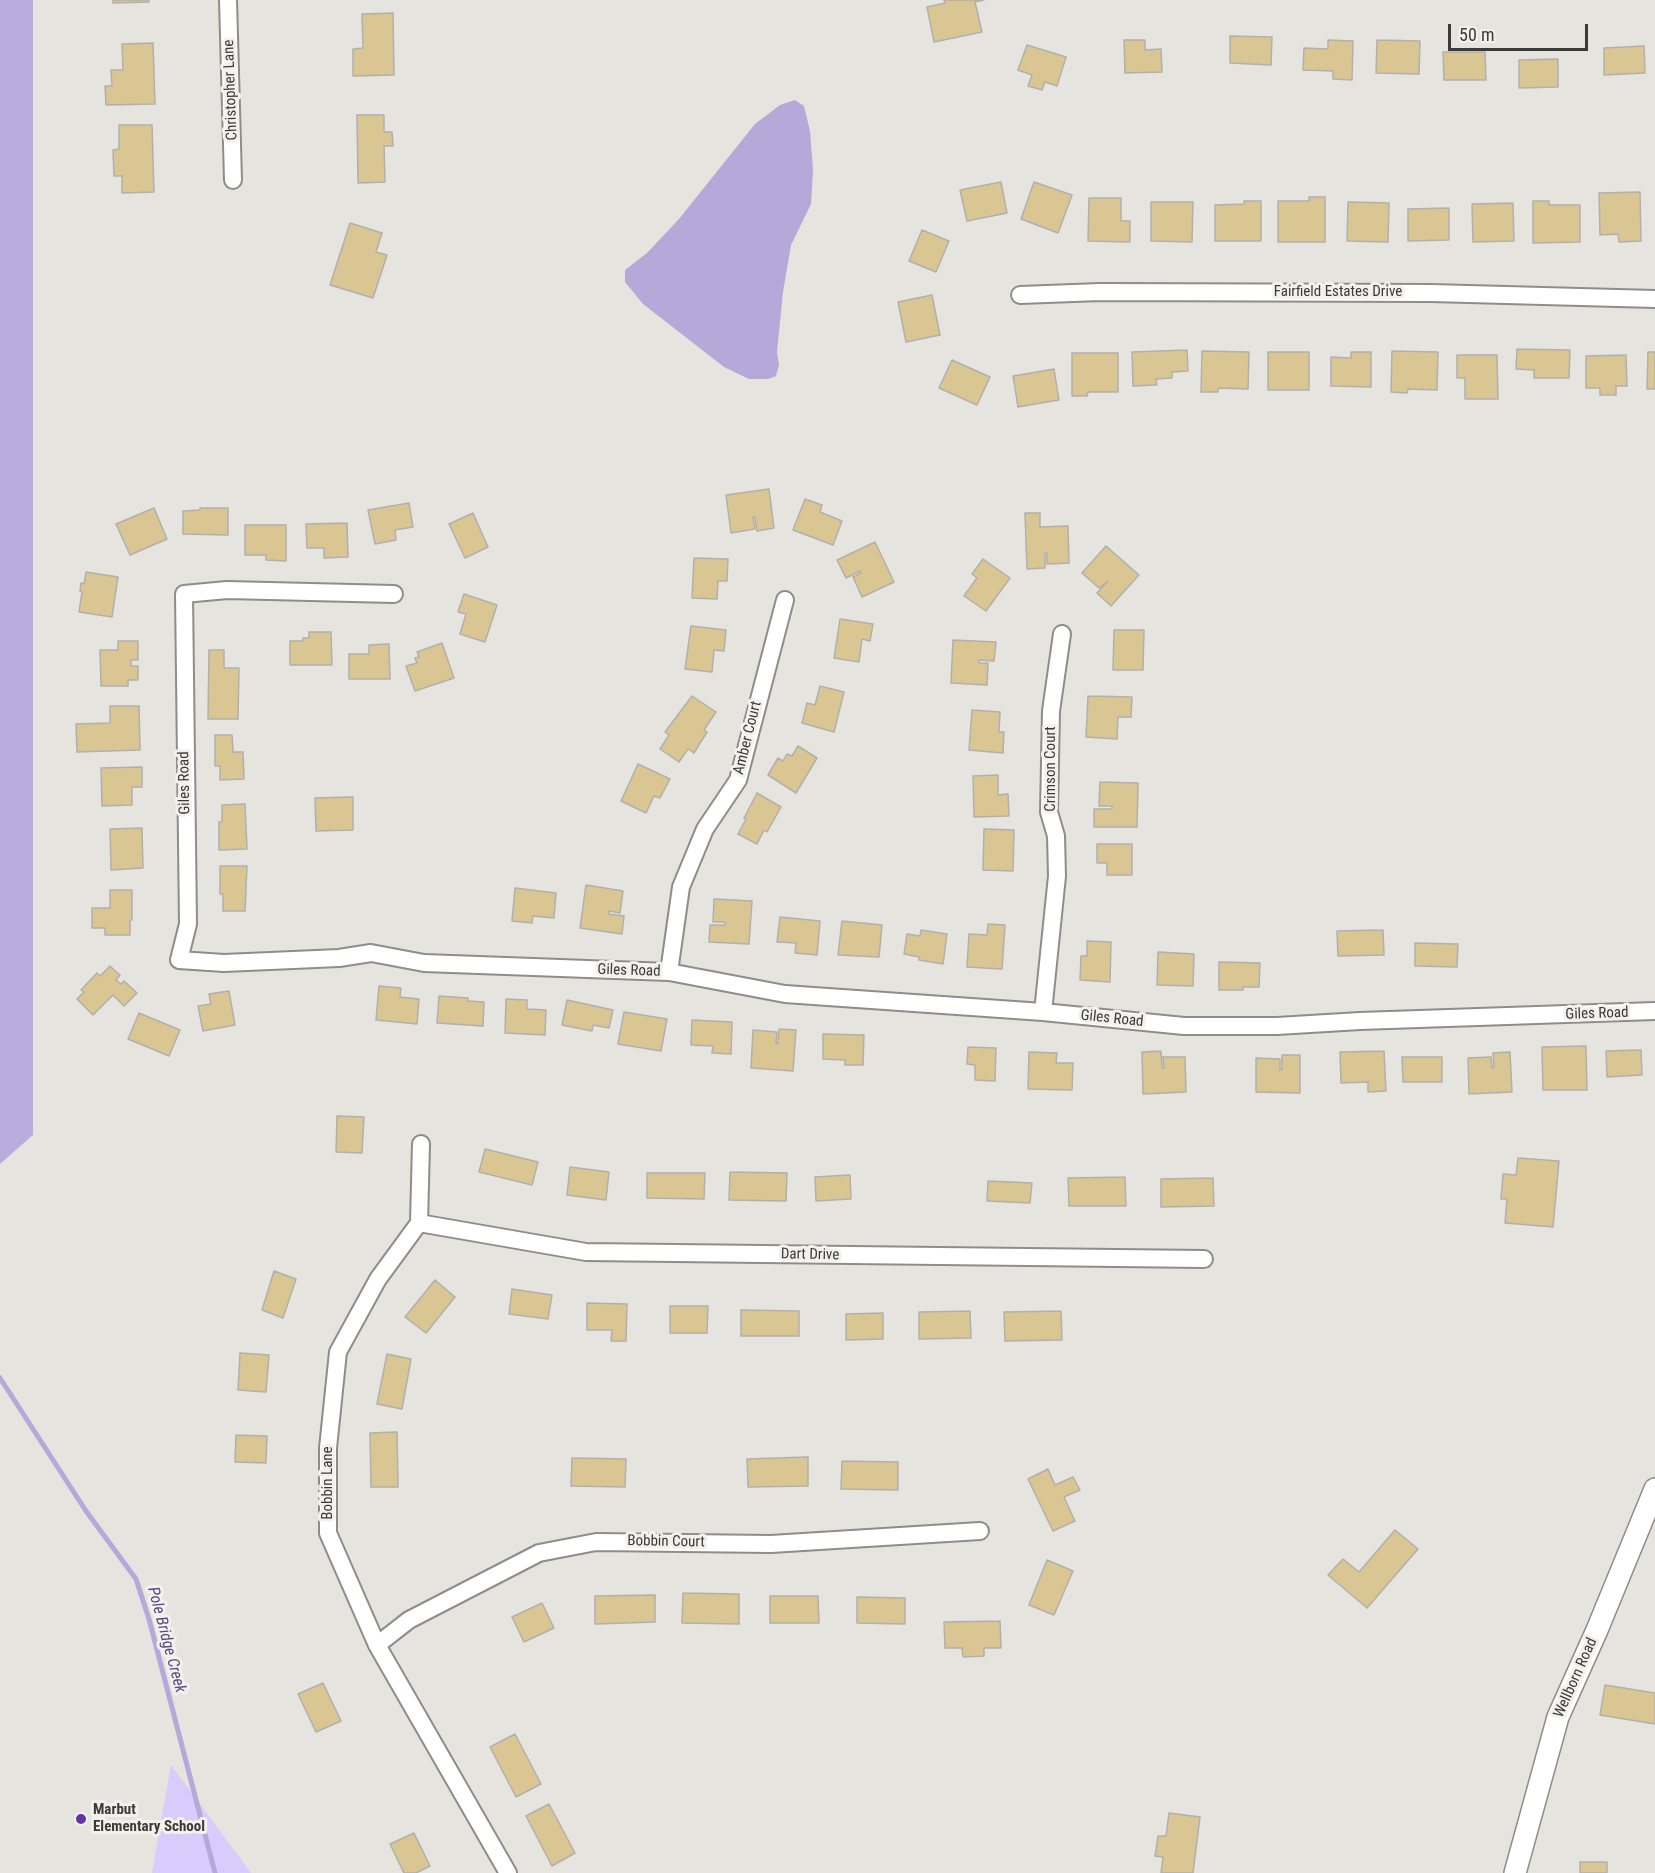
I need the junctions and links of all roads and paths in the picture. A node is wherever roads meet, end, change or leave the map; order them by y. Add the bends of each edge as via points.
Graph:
1 (228, 0) edge
2 (234, 180) dead end
3 (1020, 295) dead end
4 (1655, 299) edge
5 (394, 594) dead end
6 (785, 600) dead end
7 (1062, 634) dead end
8 (669, 972) junction
9 (1655, 1011) edge
10 (1043, 1012) junction
11 (422, 1144) dead end
12 (419, 1224) junction
13 (1204, 1259) dead end
14 (1655, 1489) edge
15 (980, 1531) dead end
16 (377, 1645) junction
17 (508, 1873) edge
18 (1515, 1873) edge

1 - 2 street, Christopher Lane
3 - 4 street, Fairfield Estates Drive via 1419,293
5 - 8 street, Giles Road via 226,590 184,594 188,924 179,960 224,963 371,953 424,963
6 - 8 street, Amber Court via 738,780 705,829 681,887
7 - 10 street, Crimson Court via 1052,711 1049,812 1056,836 1057,876
8 - 10 street, Giles Road via 785,994
9 - 10 street, Giles Road via 1277,1026 1184,1026
11 - 12 street
12 - 13 street, Dart Drive via 586,1252
12 - 16 street, Bobbin Lane via 378,1279 338,1352 328,1448 328,1533
14 - 18 street, Wellborn Road via 1558,1717
15 - 16 street, Bobbin Court via 771,1544 596,1542 539,1553 408,1620
16 - 17 street, Bobbin Lane

